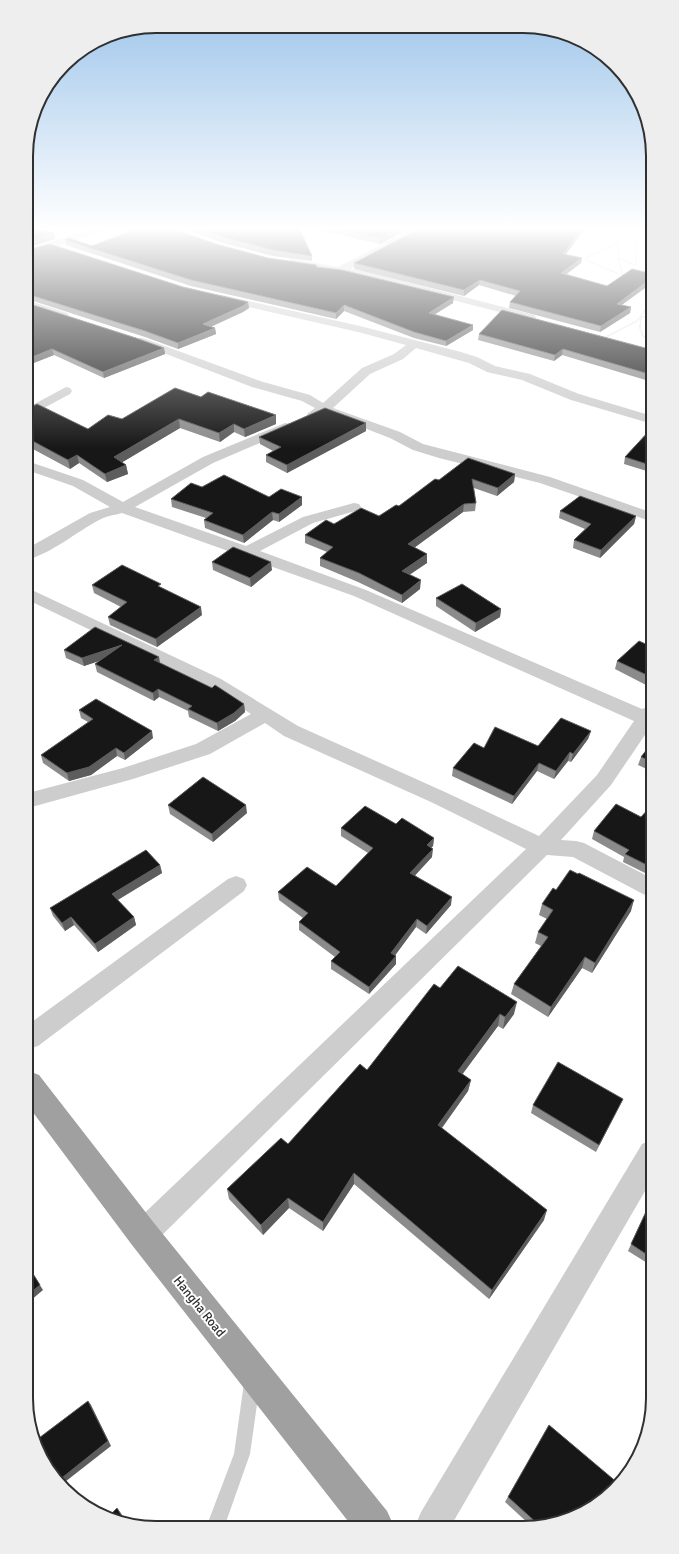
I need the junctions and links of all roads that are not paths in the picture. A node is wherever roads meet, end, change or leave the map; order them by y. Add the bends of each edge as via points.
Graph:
1 (242, 303) edge
2 (472, 303) edge
3 (33, 305) edge
4 (76, 319) edge
5 (538, 320) edge
6 (126, 336) edge
7 (413, 344) junction
8 (66, 391) dead end
9 (325, 409) junction
10 (33, 410) edge
11 (646, 417) edge
12 (33, 467) edge
13 (354, 507) dead end
14 (123, 508) junction
15 (646, 516) edge
16 (33, 552) edge
17 (247, 552) junction
18 (33, 596) edge
19 (265, 715) junction
20 (646, 715) edge
21 (646, 720) edge
22 (33, 800) edge
23 (542, 847) junction
24 (236, 885) dead end
25 (646, 885) edge
26 (33, 1035) edge
27 (33, 1089) edge
28 (646, 1163) edge
29 (143, 1234) junction
30 (254, 1372) junction
31 (217, 1521) edge
32 (372, 1521) edge
33 (435, 1521) edge

1 - 7 street via 360,329
2 - 5 street
3 - 4 street
6 - 9 street via 256,384 306,398
7 - 9 street via 410,350 367,371
7 - 11 street via 473,360 491,369 526,377 575,397
8 - 10 street
9 - 14 street via 208,460
9 - 15 street via 395,435 418,447 545,480
12 - 14 street via 78,484
13 - 17 street via 308,520
14 - 16 street via 95,516
14 - 17 street
17 - 20 street via 360,593 534,670
18 - 19 street via 215,683
19 - 22 street via 203,750
19 - 23 street via 291,731
21 - 23 street via 604,780
23 - 25 street via 576,849
23 - 29 street
24 - 26 street
27 - 29 highway, Hangha Road
28 - 33 street
29 - 30 highway, Hangha Road
30 - 31 lane via 242,1454
30 - 32 highway, Hangha Road

